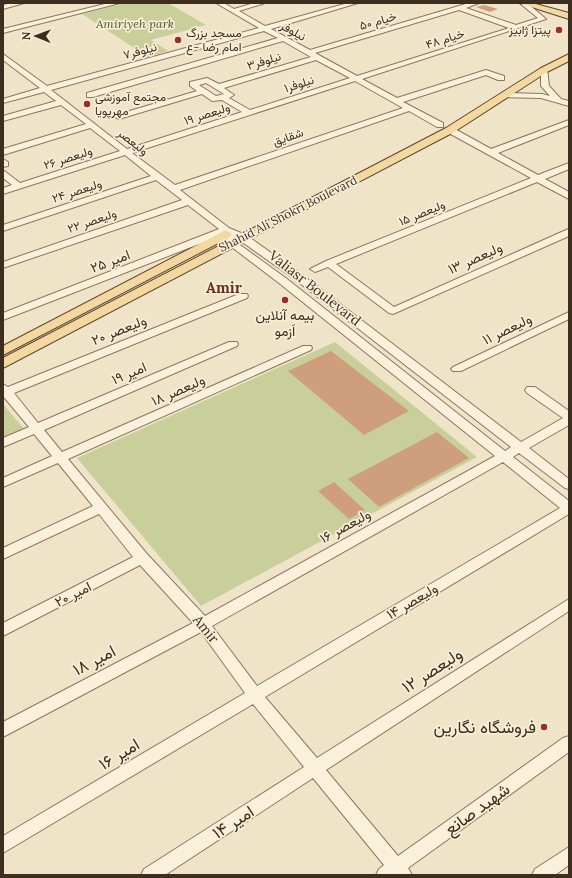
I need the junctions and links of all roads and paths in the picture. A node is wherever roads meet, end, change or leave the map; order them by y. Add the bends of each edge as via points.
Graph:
1 (21, 3) edge
2 (78, 3) edge
3 (117, 3) edge
4 (218, 3) edge
5 (262, 3) edge
6 (355, 3) edge
7 (476, 3) edge
8 (524, 3) edge
9 (549, 3) edge
10 (3, 7) edge
11 (459, 8) junction
12 (569, 9) edge
13 (89, 10) junction
14 (233, 11) junction
15 (554, 12) junction
16 (569, 16) edge
17 (569, 24) edge
18 (264, 28) junction
19 (516, 28) junction
20 (3, 31) edge
21 (284, 39) junction
22 (569, 48) edge
23 (308, 52) junction
24 (3, 56) edge
25 (317, 57) junction
26 (569, 57) edge
27 (179, 69) junction
28 (544, 70) junction
29 (501, 78) dead end
30 (356, 79) junction
31 (201, 82) junction
32 (218, 87) junction
33 (45, 89) junction
34 (204, 91) junction
35 (90, 95) dead end
36 (506, 95) junction
37 (223, 97) junction
38 (558, 100) junction
39 (3, 101) edge
40 (397, 101) junction
41 (63, 102) junction
42 (569, 104) edge
43 (410, 108) junction
44 (249, 113) junction
45 (119, 117) dead end
46 (3, 119) edge
47 (569, 122) edge
48 (92, 125) junction
49 (445, 128) junction
50 (3, 152) edge
51 (126, 152) junction
52 (490, 153) junction
53 (569, 166) edge
54 (3, 173) edge
55 (158, 176) junction
56 (539, 179) junction
57 (18, 186) junction
58 (173, 189) junction
59 (3, 191) edge
60 (569, 196) edge
61 (189, 201) junction
62 (284, 210) junction
63 (3, 228) edge
64 (569, 232) edge
65 (229, 235) junction
66 (243, 237) junction
67 (329, 263) junction
68 (3, 265) edge
69 (315, 269) dead end
70 (243, 296) dead end
71 (569, 315) edge
72 (3, 317) edge
73 (233, 344) dead end
74 (307, 348) dead end
75 (3, 351) edge
76 (3, 364) edge
77 (458, 369) dead end
78 (5, 390) edge
79 (531, 390) dead end
80 (569, 419) edge
81 (36, 429) junction
82 (3, 443) edge
83 (520, 447) junction
84 (503, 456) junction
85 (61, 458) junction
86 (3, 483) edge
87 (569, 485) edge
88 (101, 508) junction
89 (569, 508) edge
90 (3, 554) edge
91 (142, 558) junction
92 (569, 604) edge
93 (203, 624) junction
94 (3, 630) edge
95 (255, 695) junction
96 (3, 730) edge
97 (569, 743) edge
98 (315, 768) junction
99 (3, 845) edge
100 (569, 855) edge
101 (394, 872) edge
102 (150, 875) edge
103 (541, 875) edge

1 - 10 street
2 - 13 street
3 - 13 street
4 - 14 street, نیلوفر
5 - 14 street
6 - 18 street, نیلوفر۷
7 - 11 street, خیام ۵۰
8 - 15 main road
8 - 19 street, خیام ۴۸ via 543,17 541,20
9 - 12 main road
11 - 19 street
11 - 23 street, خیام ۵۰
13 - 20 street
14 - 18 street, نیلوفر
15 - 16 main road
15 - 17 main road
18 - 21 street, نیلوفر
18 - 33 street, نیلوفر۷
19 - 30 street, خیام ۴۸
21 - 23 street, نیلوفر
21 - 27 street
22 - 49 main road, Shahid Ali Shokri Boulevard
23 - 25 street, نیلوفر
24 - 33 street, ولیعصر
25 - 30 street, نیلوفر
25 - 32 street, نیلوفر۳
26 - 28 main road, Shahid Ali Shokri Boulevard
27 - 31 street
27 - 35 street
28 - 36 main road, Shahid Ali Shokri Boulevard
28 - 38 street via 545,86
29 - 40 street via 486,72
30 - 40 street, نیلوفر
30 - 44 street, نیلوفر۱
31 - 32 street via 207,80
31 - 34 street via 193,84
32 - 37 street via 230,95
33 - 39 street, نیلوفر۷
33 - 41 street, ولیعصر
34 - 37 street via 215,99
34 - 45 street
36 - 38 street via 529,94
36 - 49 main road, Shahid Ali Shokri Boulevard
37 - 44 street
38 - 42 street
40 - 43 street, نیلوفر
41 - 46 street
41 - 48 street, ولیعصر
43 - 49 street, نیلوفر
43 - 58 street, شقایق
44 - 51 street, ولیعصر ۱۹
47 - 52 street
48 - 50 street
48 - 51 street, ولیعصر
49 - 52 street, نیلوفر
49 - 62 main road, Shahid Ali Shokri Boulevard
51 - 55 street, ولیعصر
51 - 57 street, ولیعصر ۲۶
52 - 56 street, نیلوفر
53 - 56 street, ولیعصر ۱۵
54 - 57 street
55 - 58 street, ولیعصر
55 - 63 street, ولیعصر ۲۴
56 - 60 street, نیلوفر
56 - 67 street, ولیعصر ۱۵
57 - 59 street, ولیعصر ۲۶
58 - 61 street, ولیعصر
61 - 65 street, ولیعصر
61 - 68 street, ولیعصر ۲۲
62 - 65 main road, Shahid Ali Shokri Boulevard
62 - 66 main road, Shahid Ali Shokri Boulevard
64 - 67 street, ولیعصر ۱۳ via 393,311
65 - 66 main road, Shahid Ali Shokri Boulevard
65 - 72 street, امیر ۲۵
65 - 75 main road, Shahid Ali Shokri Boulevard
65 - 76 main road, Shahid Ali Shokri Boulevard
65 - 84 street, Valiasr Boulevard
66 - 83 street, Valiasr Boulevard
67 - 69 street, ولیعصر ۱۵
70 - 78 street, ولیعصر ۲۰
71 - 77 street, ولیعصر ۱۱
73 - 81 street, امیر ۱۹
74 - 85 street, ولیعصر ۱۸
78 - 81 street, Amir
79 - 80 street
80 - 83 street, ولیعصر ۱۶
81 - 82 street, امیر ۱۹
81 - 85 street, Amir
83 - 84 street, ولیعصر ۱۶
83 - 87 street, Valiasr Boulevard
84 - 89 street, Valiasr Boulevard
84 - 93 street, ولیعصر ۱۶
85 - 86 street, ولیعصر ۱۸
85 - 88 street, Amir
88 - 90 street
88 - 91 street, Amir
89 - 95 street, ولیعصر ۱۴
91 - 93 street, Amir
91 - 94 street, امیر ۲۰
92 - 98 street, ولیعصر ۱۲
93 - 95 street, Amir
93 - 96 street, امیر ۱۸
95 - 98 street, Amir
95 - 99 street, امیر ۱۶
97 - 101 street, شهید صانع
98 - 101 street, Amir
98 - 102 street, امیر ۱۴
100 - 103 street

